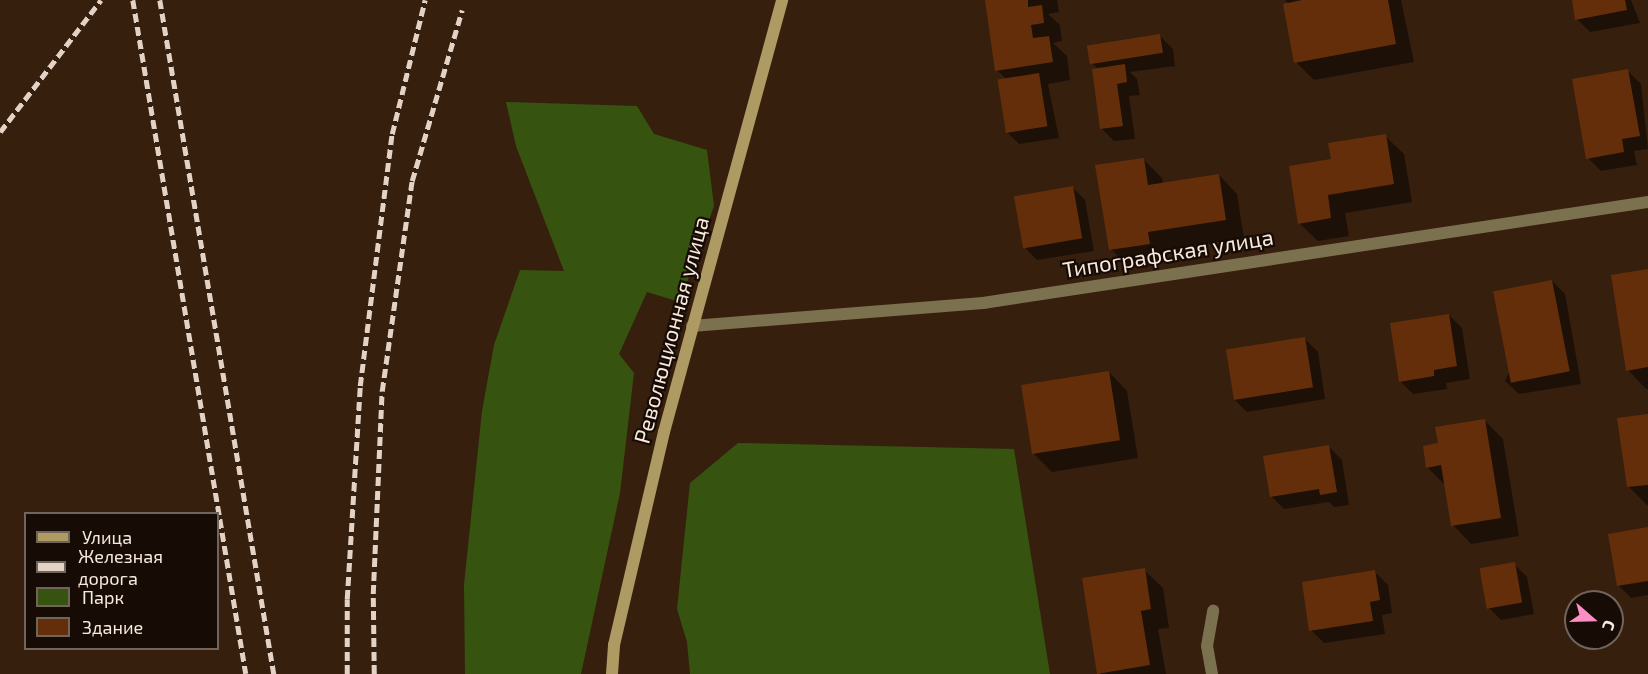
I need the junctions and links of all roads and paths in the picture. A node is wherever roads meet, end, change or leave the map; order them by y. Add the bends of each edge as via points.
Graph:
1 (782, 0) edge
2 (1648, 202) edge
3 (692, 326) junction
4 (1213, 611) dead end
5 (612, 674) edge
6 (1212, 674) edge

1 - 3 main road, Революционная улица
2 - 3 street, Типографская улица via 983,303
3 - 5 main road, Революционная улица via 614,645
4 - 6 street via 1207,646

